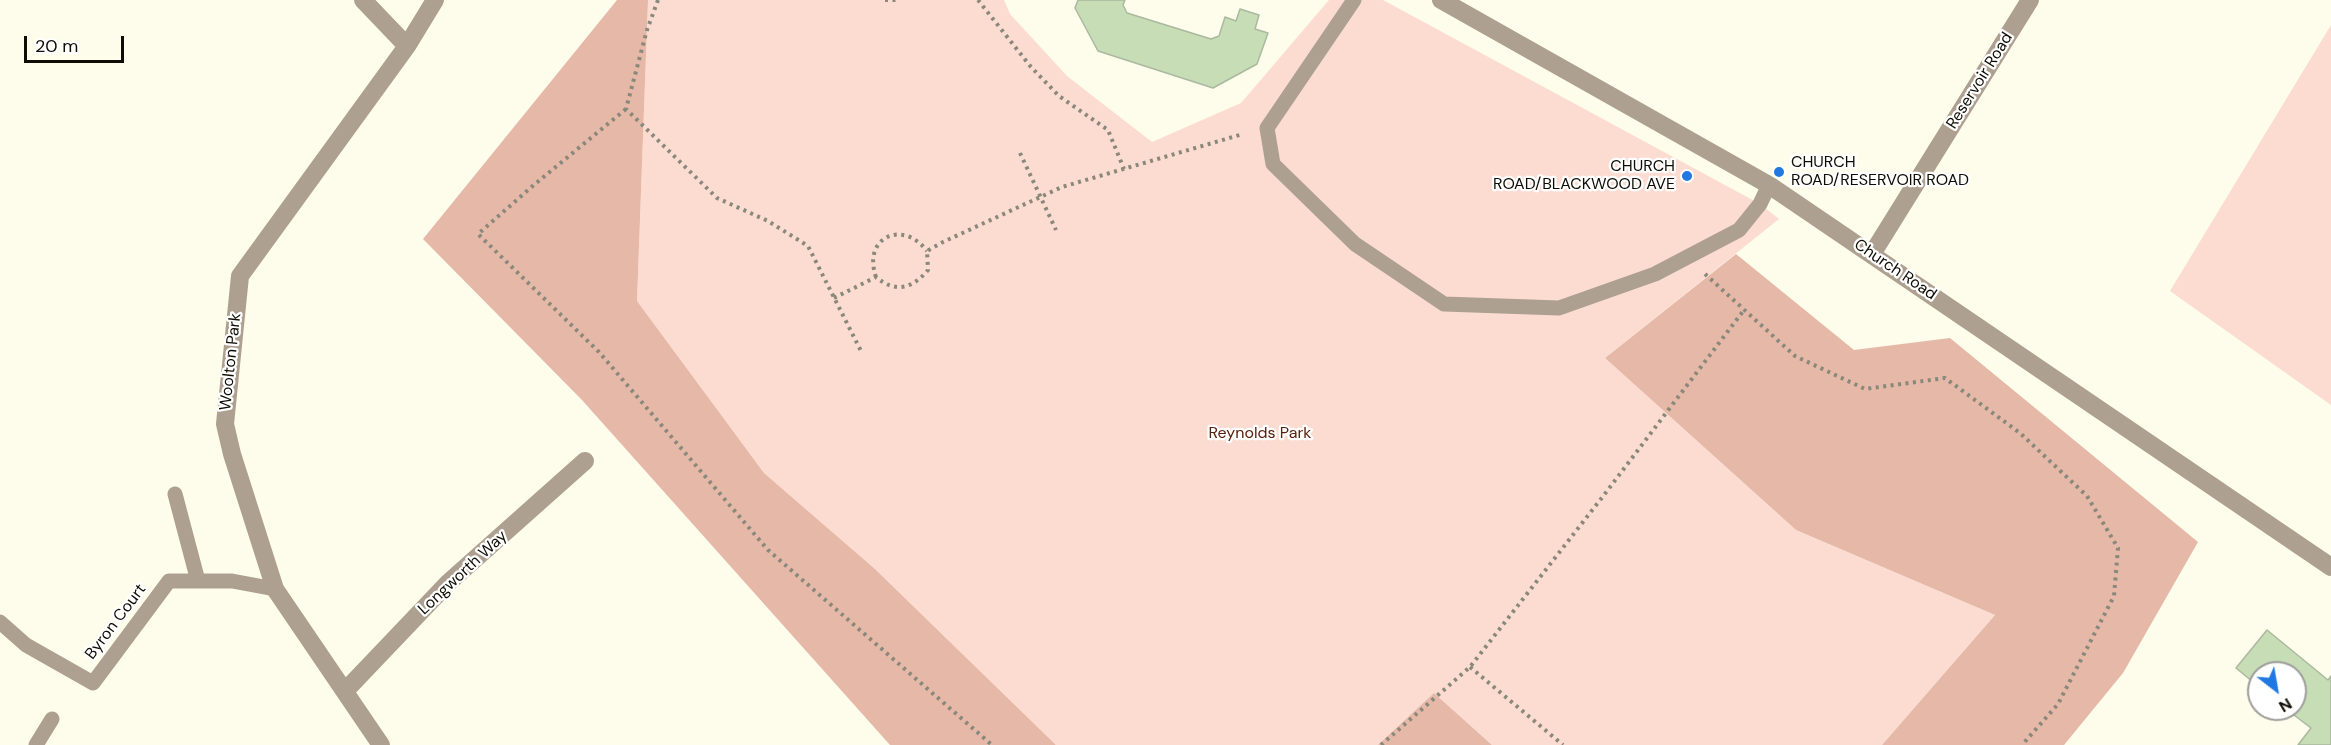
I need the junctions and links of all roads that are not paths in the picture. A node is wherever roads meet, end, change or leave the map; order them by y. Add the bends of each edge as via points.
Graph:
1 (363, 0) edge
2 (435, 0) edge
3 (1354, 0) edge
4 (1441, 0) edge
5 (2030, 0) edge
6 (407, 46) junction
7 (1769, 185) junction
8 (1872, 254) junction
9 (585, 461) dead end
10 (175, 494) dead end
11 (2331, 567) edge
12 (198, 581) junction
13 (275, 589) junction
14 (0, 622) edge
15 (346, 690) junction
16 (52, 720) dead end
17 (36, 745) edge
18 (381, 745) edge

1 - 6 street
2 - 6 street, Woolton Park
3 - 7 lane via 1267,128 1273,164 1355,244 1444,304 1559,308 1655,274 1739,230 1760,204
4 - 7 street, Church Road
5 - 8 street, Reservoir Road
6 - 13 street, Woolton Park via 240,276 225,424
7 - 8 street, Church Road
8 - 11 street, Church Road
9 - 15 street, Longworth Way via 448,583
10 - 12 lane
12 - 13 lane, Byron Court via 232,581
12 - 14 lane, Byron Court via 169,581 93,683 26,645
13 - 15 street, Woolton Park
15 - 18 street, Woolton Park
16 - 17 lane

